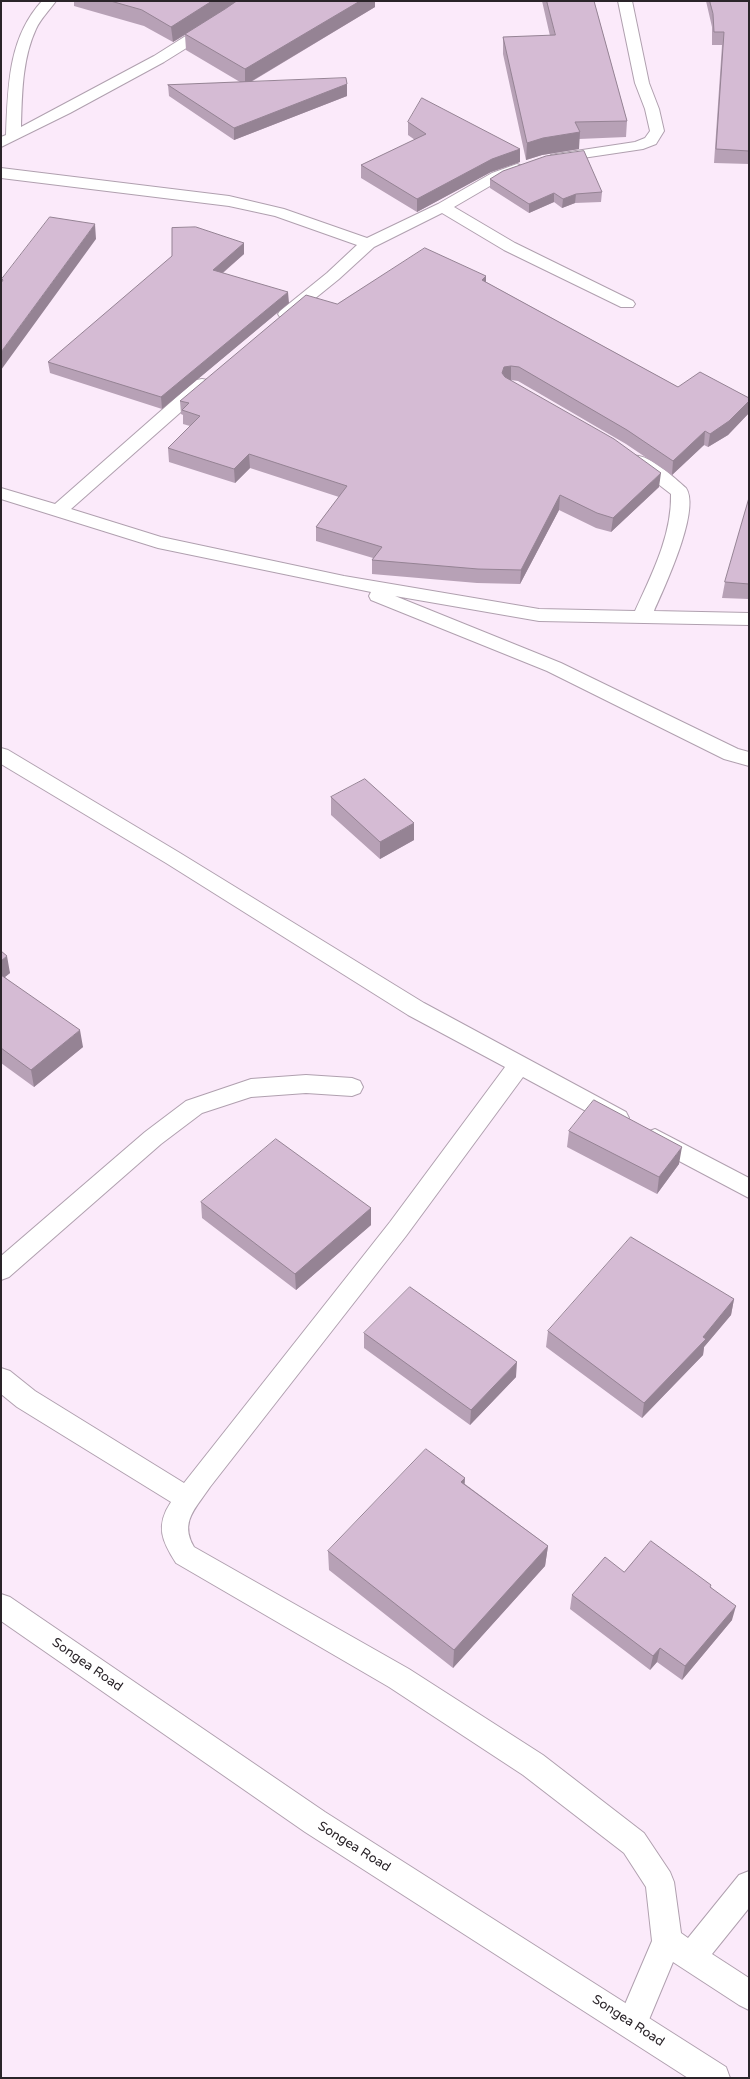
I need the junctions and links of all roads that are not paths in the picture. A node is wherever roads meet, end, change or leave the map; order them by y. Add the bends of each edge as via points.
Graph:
1 (49, 1) edge
2 (250, 1) edge
3 (625, 1) edge
4 (7, 139) edge
5 (542, 160) edge
6 (527, 165) edge
7 (1, 173) edge
8 (442, 207) junction
9 (368, 244) junction
10 (627, 304) dead end
11 (272, 326) edge
12 (214, 374) edge
13 (620, 450) edge
14 (1, 493) edge
15 (58, 511) junction
16 (344, 582) junction
17 (642, 616) junction
18 (749, 620) edge
19 (1, 755) edge
20 (749, 759) edge
21 (519, 1065) junction
22 (352, 1087) dead end
23 (749, 1189) edge
24 (1, 1270) edge
25 (1, 1379) edge
26 (188, 1499) junction
27 (1, 1606) edge
28 (749, 1885) edge
29 (679, 1949) junction
30 (749, 1996) edge
31 (632, 2023) junction
32 (715, 2078) edge

1 - 4 main road via 32,24 21,53
2 - 4 main road via 138,72
3 - 5 main road via 642,83 657,131 651,141 638,146
6 - 8 main road via 497,176
7 - 9 main road via 229,201 278,212
8 - 9 main road
8 - 10 main road via 469,226
9 - 11 main road
12 - 15 main road
13 - 17 main road via 659,474 680,492 682,504 663,571
14 - 15 main road
15 - 16 main road via 158,542
16 - 17 main road via 540,615
16 - 20 main road via 554,667 731,754
17 - 18 main road
19 - 21 main road via 416,1009
21 - 23 main road
21 - 26 main road via 398,1229 264,1397
22 - 24 main road via 306,1084 251,1088 194,1107 153,1138
25 - 26 main road via 26,1399
26 - 29 main road via 175,1518 175,1538 186,1555 398,1678 533,1765 634,1844 660,1882
27 - 31 main road, Songea Road via 315,1822
28 - 29 main road
29 - 30 main road
29 - 31 main road
31 - 32 main road, Songea Road

